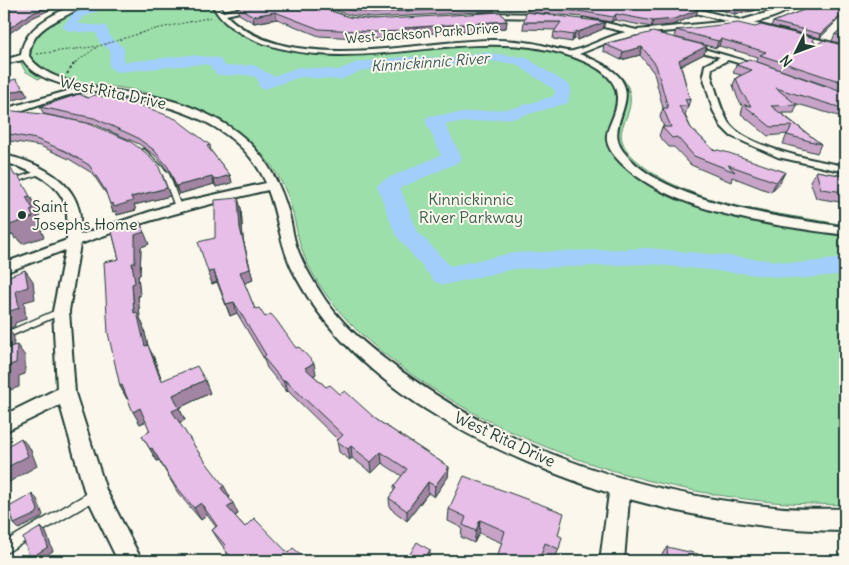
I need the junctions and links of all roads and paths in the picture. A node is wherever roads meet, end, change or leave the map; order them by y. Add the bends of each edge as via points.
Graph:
1 (82, 4) edge
2 (215, 4) edge
3 (257, 4) edge
4 (272, 4) edge
5 (666, 4) edge
6 (792, 4) edge
7 (221, 14) junction
8 (471, 16) edge
9 (555, 17) edge
10 (575, 19) edge
11 (736, 21) junction
12 (640, 32) junction
13 (99, 46) junction
14 (845, 49) edge
15 (572, 54) junction
16 (30, 56) junction
17 (727, 57) junction
18 (4, 62) edge
19 (771, 71) edge
20 (83, 86) junction
21 (5, 112) edge
22 (25, 114) edge
23 (138, 148) edge
24 (4, 158) edge
25 (845, 169) edge
26 (41, 172) junction
27 (4, 184) edge
28 (274, 185) junction
29 (178, 207) junction
30 (845, 231) edge
31 (74, 241) junction
32 (4, 268) edge
33 (61, 311) junction
34 (4, 336) edge
35 (66, 393) junction
36 (4, 424) edge
37 (620, 488) junction
38 (96, 493) junction
39 (845, 520) edge
40 (4, 548) edge
41 (130, 561) edge
42 (612, 561) edge

1 - 16 street via 41,27 30,40
2 - 7 street, West Jackson Park Drive
3 - 7 street
4 - 7 street
5 - 11 street
6 - 11 street via 764,17
7 - 13 path
7 - 15 street, West Jackson Park Drive via 228,22 259,40 314,52 355,54 503,43
8 - 9 street via 511,12
10 - 12 street
11 - 12 street
11 - 14 street
12 - 15 street via 603,41
12 - 17 street
13 - 16 path
13 - 20 path via 67,71 69,76 82,81
15 - 30 street, West Jackson Park Drive via 603,68 618,82 623,97 611,129 612,139 625,159 654,182 716,205
16 - 18 street
16 - 20 street, West Rita Drive via 30,64 47,77
17 - 19 street
17 - 25 street via 708,67 707,75 726,126 739,136 783,156
20 - 21 street
20 - 28 street, West Rita Drive via 166,102 218,125 253,153
21 - 22 lane
23 - 29 lane via 166,174
24 - 26 street
26 - 27 lane
26 - 31 street via 63,190 70,202
28 - 29 street
28 - 37 street, West Rita Drive via 288,244 303,277 322,308 360,349 410,389 470,426 531,454
29 - 31 street
31 - 32 street
31 - 33 street
33 - 34 lane
33 - 35 street
35 - 36 street
35 - 38 street
37 - 39 street, West Rita Drive via 697,506 776,518
37 - 42 street
38 - 40 lane
38 - 41 street

